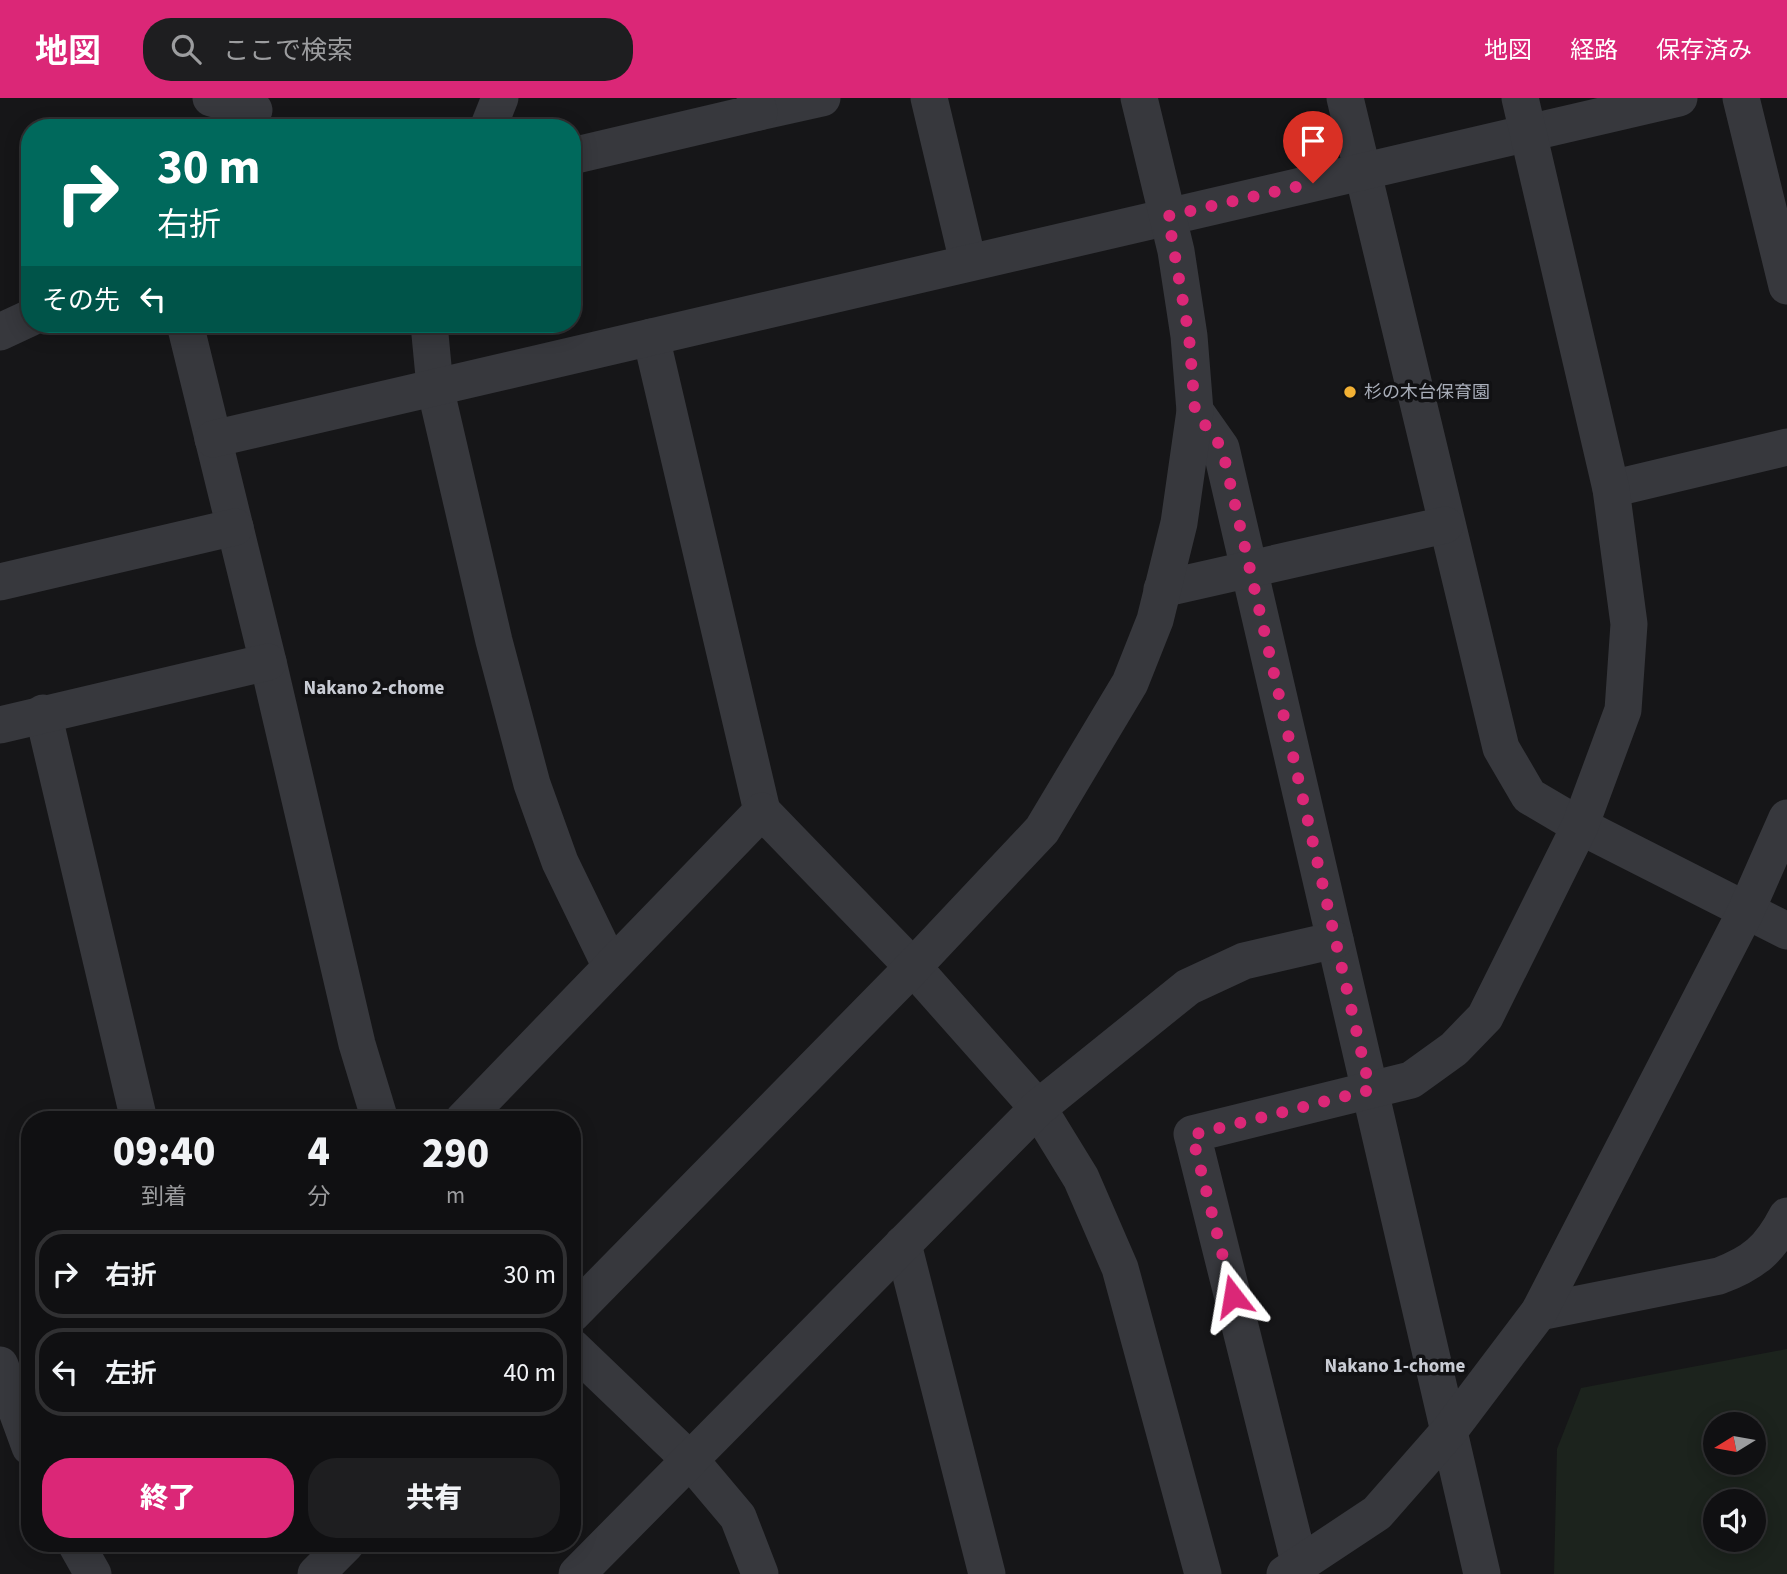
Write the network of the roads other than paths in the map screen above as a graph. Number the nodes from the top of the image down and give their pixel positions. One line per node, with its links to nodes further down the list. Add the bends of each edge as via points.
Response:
1 (211, 98): 11 (street)
2 (500, 98): 12 (street)
3 (822, 98): 10 (street)
4 (929, 98): 17 (street)
5 (1139, 98): 16 (street)
6 (1345, 98): 15 (street)
7 (1520, 98): 13 (street)
8 (1679, 98): 13 (street)
9 (1741, 98): 18 (street)
10 (757, 105): 14 (street)
11 (253, 112)
12 (492, 119)
13 (1529, 134): 15 (street); 28 (street)
14 (581, 154)
15 (1362, 173): 16 (street); 29 (street)
16 (1168, 216): 17 (street); 25 (street, via 1189,336)
17 (968, 262): 23 (street)
18 (1785, 267)
19 (21, 322): 20 (street)
20 (0, 332)
21 (187, 333): 26 (street)
22 (430, 333): 24 (street)
23 (651, 337): 24 (street); 37 (street)
24 (435, 387): 26 (street); 43 (street, via 494,641 533,784 559,862)
25 (1195, 411): 31 (street, via 1222,448); 33 (street, via 1179,523)
26 (213, 439): 30 (street)
27 (1787, 447): 28 (street)
28 (1611, 488): 39 (street, via 1629,624 1623,710)
29 (1445, 525): 31 (street); 39 (street, via 1501,748 1529,796)
30 (235, 527): 32 (street); 34 (street)
31 (1250, 568): 33 (street); 42 (street)
32 (0, 582)
33 (1162, 589): 44 (street, via 1130,683 1042,830)
34 (268, 662): 35 (street); 48 (street, via 357,1044)
35 (43, 713): 36 (street); 47 (street)
36 (0, 725)
37 (762, 811): 43 (street); 44 (street)
38 (1787, 818): 40 (street)
39 (1580, 826): 40 (street); 45 (street, via 1485,1017 1454,1049 1411,1080)
40 (1746, 911): 41 (street); 53 (street)
41 (1787, 931)
42 (1335, 940): 45 (street); 46 (street, via 1244,961 1188,988)
43 (610, 965): 49 (street)
44 (914, 967): 46 (street); 52 (street)
45 (1370, 1090): 57 (street); 60 (street, via 1192,1135)
46 (1038, 1108): 51 (street); 65 (street, via 1081,1178 1120,1268)
47 (137, 1111)
48 (377, 1111)
49 (472, 1111)
50 (1787, 1216): 53 (street, via 1775,1239 1747,1266 1719,1276)
51 (903, 1244): 58 (street); 64 (street)
52 (581, 1305)
53 (1539, 1312): 57 (street)
54 (581, 1356): 58 (street)
55 (0, 1365): 56 (street)
56 (21, 1422)
57 (1449, 1431): 60 (street, via 1377,1513); 66 (street)
58 (690, 1460): 62 (street); 63 (street, via 738,1517)
59 (81, 1552): 61 (street)
60 (1293, 1570)
61 (93, 1574)
62 (577, 1574)
63 (760, 1574)
64 (987, 1574)
65 (1202, 1574)
66 (1482, 1574)

